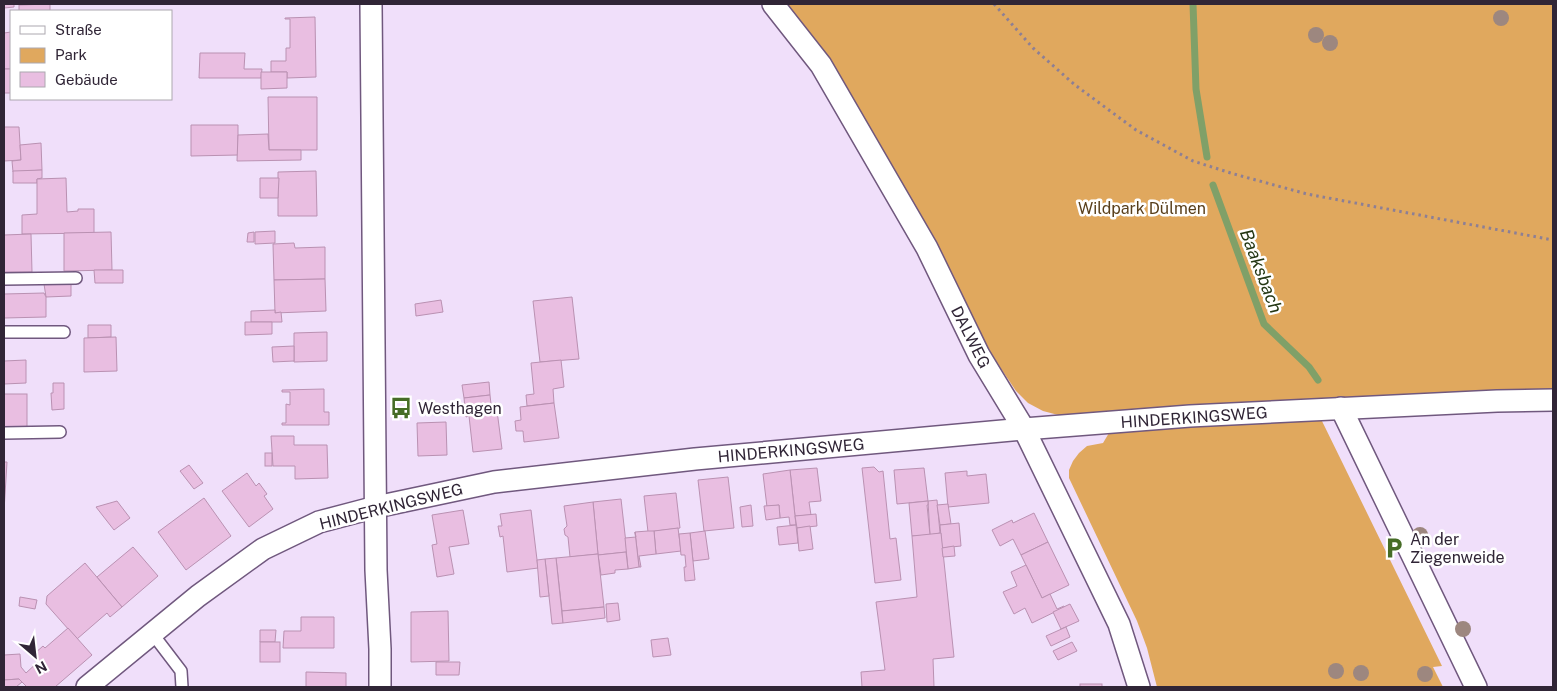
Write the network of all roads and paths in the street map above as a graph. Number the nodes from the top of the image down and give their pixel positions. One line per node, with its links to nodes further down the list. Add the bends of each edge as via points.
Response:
1 (371, 4): 14 (street)
2 (773, 4): 11 (street, DALWEG, via 826,73 927,248 979,355)
3 (994, 4): 4 (path, via 1033,48 1075,85 1136,130 1193,161 1307,194)
4 (1553, 240)
5 (76, 278): 6 (lane)
6 (4, 279)
7 (4, 332): 8 (lane)
8 (64, 332)
9 (1553, 400): 10 (street, HINDERKINGSWEG)
10 (1342, 408): 11 (street, HINDERKINGSWEG); 20 (street)
11 (1024, 429): 14 (street, HINDERKINGSWEG, via 695,459 494,482); 19 (street, DALWEG, via 1119,624)
12 (60, 432): 13 (lane)
13 (4, 434)
14 (376, 507): 15 (street, HINDERKINGSWEG, via 319,522 263,549); 18 (street)
15 (152, 634): 16 (street, HINDERKINGSWEG); 17 (lane, via 181,671)
16 (87, 687)
17 (182, 687)
18 (380, 687)
19 (1139, 687)
20 (1476, 687)

